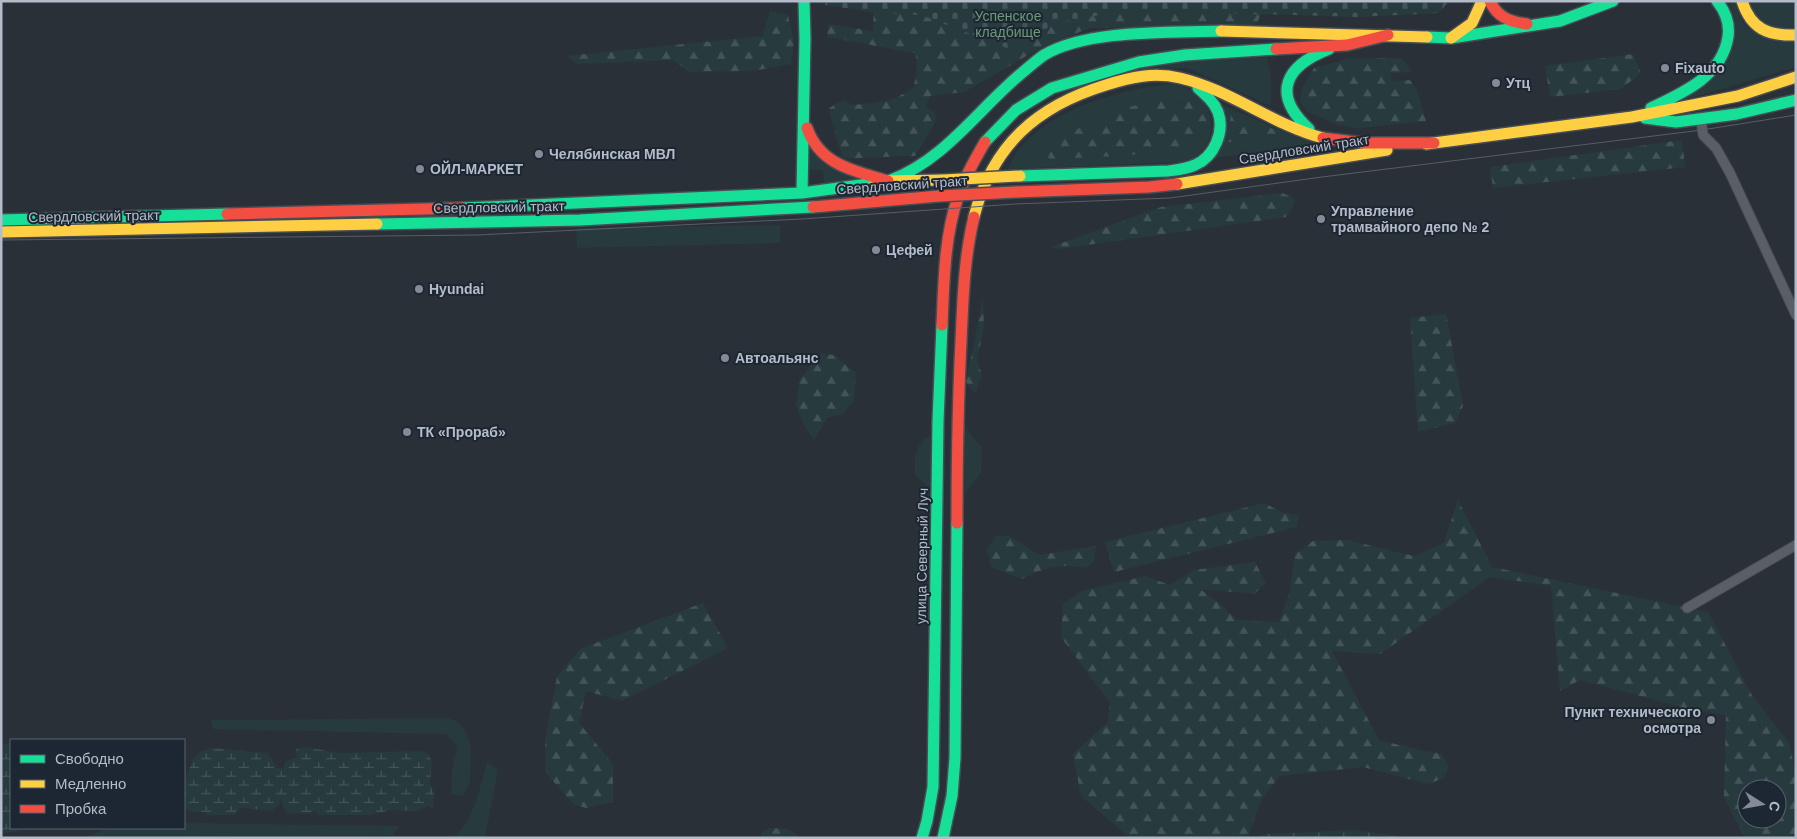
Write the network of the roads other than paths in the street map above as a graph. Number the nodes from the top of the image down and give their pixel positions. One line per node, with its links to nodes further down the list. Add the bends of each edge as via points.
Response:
1 (804, 1): 15 (main road)
2 (1482, 1): 10 (main road, via 1472,23)
3 (1490, 1): 7 (main road, via 1499,16 1516,23)
4 (1613, 1): 7 (main road, Свердловский тракт)
5 (1717, 1): 16 (main road, via 1730,24 1725,53 1716,68 1698,84)
6 (1742, 1): 9 (main road, via 1751,22 1763,30 1780,36)
7 (1542, 25): 10 (main road, Свердловский тракт)
8 (1388, 35): 10 (main road, Свердловский тракт); 11 (main road); 20 (main road, Свердловский тракт, via 1114,34 1071,44 1044,55 1002,88 934,156)
9 (1796, 35)
10 (1451, 38)
11 (1347, 45): 18 (main road, Свердловский тракт, via 1322,51 1303,61 1294,70 1285,90 1295,118 1308,129); 28 (main road, улица Северный Луч, via 1138,62 1052,88 1016,110 986,140 971,167 958,196 949,231 944,273 938,421 933,787)
12 (1175, 76): 18 (main road, via 1203,85 1296,129); 20 (main road, Свердловский тракт, bridge, via 1208,96 1218,113 1220,128 1210,154 1184,169); 29 (main road, via 1143,74 1060,101 1028,122 1005,148 979,198 964,275 958,406 954,758 952,796)
13 (1796, 77): 16 (main road, Свердловский тракт, via 1738,96)
14 (1796, 100): 17 (main road, via 1737,114)
15 (804, 116): 20 (main road, via 808,134 826,158); 21 (main road)
16 (1632, 117): 17 (main road, via 1676,122); 19 (main road, Свердловский тракт)
17 (1701, 118): 25 (street, via 1703,135 1716,148 1725,165)
18 (1331, 140): 19 (main road, via 1380,145)
19 (1434, 143): 22 (main road, Свердловский тракт, bridge, via 1149,187 939,196)
20 (888, 182): 21 (main road, Свердловский тракт)
21 (802, 193): 22 (main road); 23 (main road, Свердловский тракт, via 480,208)
22 (802, 207): 24 (main road, Свердловский тракт, via 580,220)
23 (1, 220)
24 (1, 232)
25 (1796, 315)
26 (1796, 545): 27 (street)
27 (1688, 608)
28 (922, 838)
29 (943, 838)

